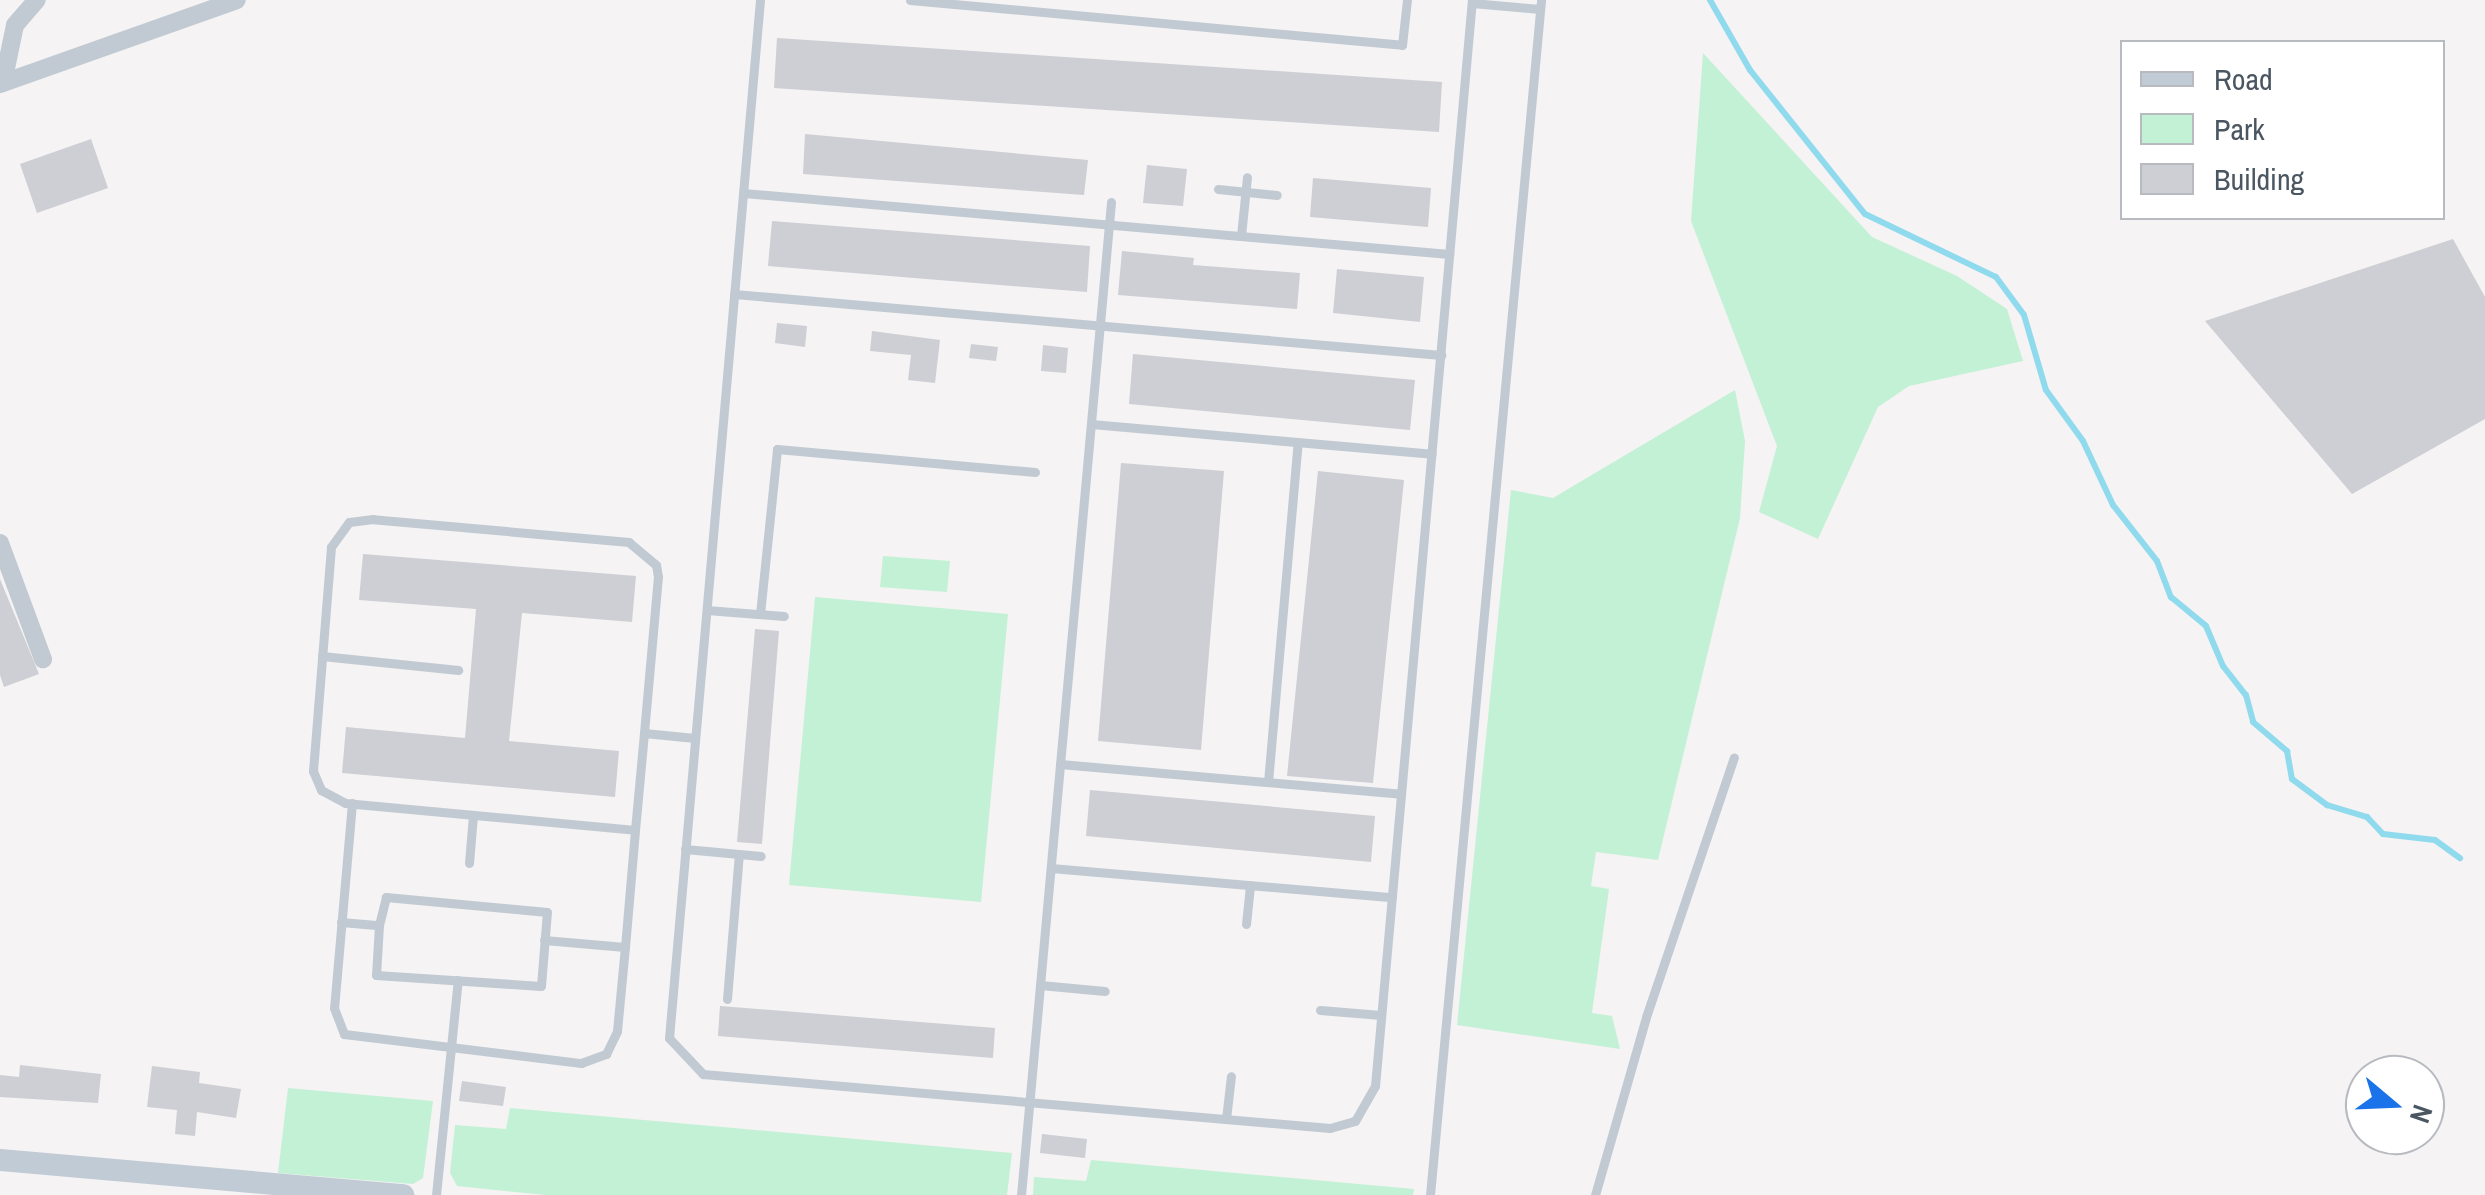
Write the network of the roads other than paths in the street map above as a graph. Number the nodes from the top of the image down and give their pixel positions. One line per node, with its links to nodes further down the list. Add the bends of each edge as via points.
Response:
1 (37, 0): 8 (street)
2 (237, 0): 9 (street)
3 (760, 0): 13 (lane)
4 (910, 0): 5 (lane, via 1402,44)
5 (1406, 0)
6 (1472, 2): 7 (lane); 18 (lane)
7 (1540, 4): 69 (lane)
8 (7, 22): 9 (street)
9 (1, 84)
10 (1247, 177): 12 (lane)
11 (1218, 189): 12 (lane)
12 (1246, 192): 14 (lane); 17 (lane)
13 (743, 193): 16 (lane); 19 (lane)
14 (1277, 195)
15 (1111, 202): 16 (lane)
16 (1109, 225): 17 (lane); 20 (lane)
17 (1241, 236): 18 (lane)
18 (1449, 254): 21 (lane)
19 (734, 294): 20 (lane); 27 (lane)
20 (1100, 326): 21 (lane); 22 (lane)
21 (1440, 355): 24 (lane)
22 (1091, 424): 23 (lane); 36 (lane)
23 (1298, 442): 24 (lane); 37 (lane)
24 (1432, 454): 38 (lane)
25 (1035, 472): 28 (lane, via 777,448)
26 (0, 544): 31 (street)
27 (706, 610): 28 (lane); 34 (lane)
28 (760, 614): 29 (lane)
29 (784, 616)
30 (322, 656): 32 (lane); 33 (lane, via 331,547 342,526 356,519 629,542 650,555 658,571); 39 (lane, via 313,771 322,790)
31 (43, 659)
32 (458, 670)
33 (644, 733): 34 (lane); 41 (lane)
34 (695, 738): 42 (lane)
35 (1734, 757): 70 (lane, via 1646,1017)
36 (1060, 764): 37 (lane); 46 (lane)
37 (1268, 782): 38 (lane)
38 (1401, 794): 48 (lane)
39 (352, 804): 40 (lane); 49 (lane)
40 (473, 815): 41 (lane); 45 (lane)
41 (635, 830): 53 (lane)
42 (685, 849): 43 (lane); 62 (lane, via 669,1038 703,1074)
43 (739, 854): 44 (lane); 57 (lane)
44 (761, 856)
45 (469, 863)
46 (1050, 868): 47 (lane); 55 (lane)
47 (1250, 884): 48 (lane); 50 (lane)
48 (1392, 896): 59 (lane)
49 (341, 922): 51 (lane); 60 (lane, via 334,1008 340,1030 361,1041)
50 (1246, 924)
51 (379, 925): 52 (lane, via 386,896 547,912); 54 (lane, via 376,975)
52 (544, 940): 53 (lane); 54 (lane, via 541,986)
53 (625, 946): 60 (lane, via 616,1037 601,1058 581,1063)
54 (458, 980): 60 (lane)
55 (1040, 986): 56 (lane); 62 (lane)
56 (1104, 991)
57 (727, 999)
58 (1320, 1010): 59 (lane)
59 (1381, 1015): 63 (lane, via 1373,1094 1355,1121 1330,1128)
60 (451, 1050): 67 (lane)
61 (1231, 1076): 63 (lane)
62 (1030, 1102): 63 (lane); 68 (lane)
63 (1226, 1119)
64 (0, 1160): 65 (main road)
65 (191, 1185): 66 (main road)
66 (403, 1195)
67 (436, 1195)
68 (1021, 1195)
69 (1430, 1195)
70 (1595, 1195)

